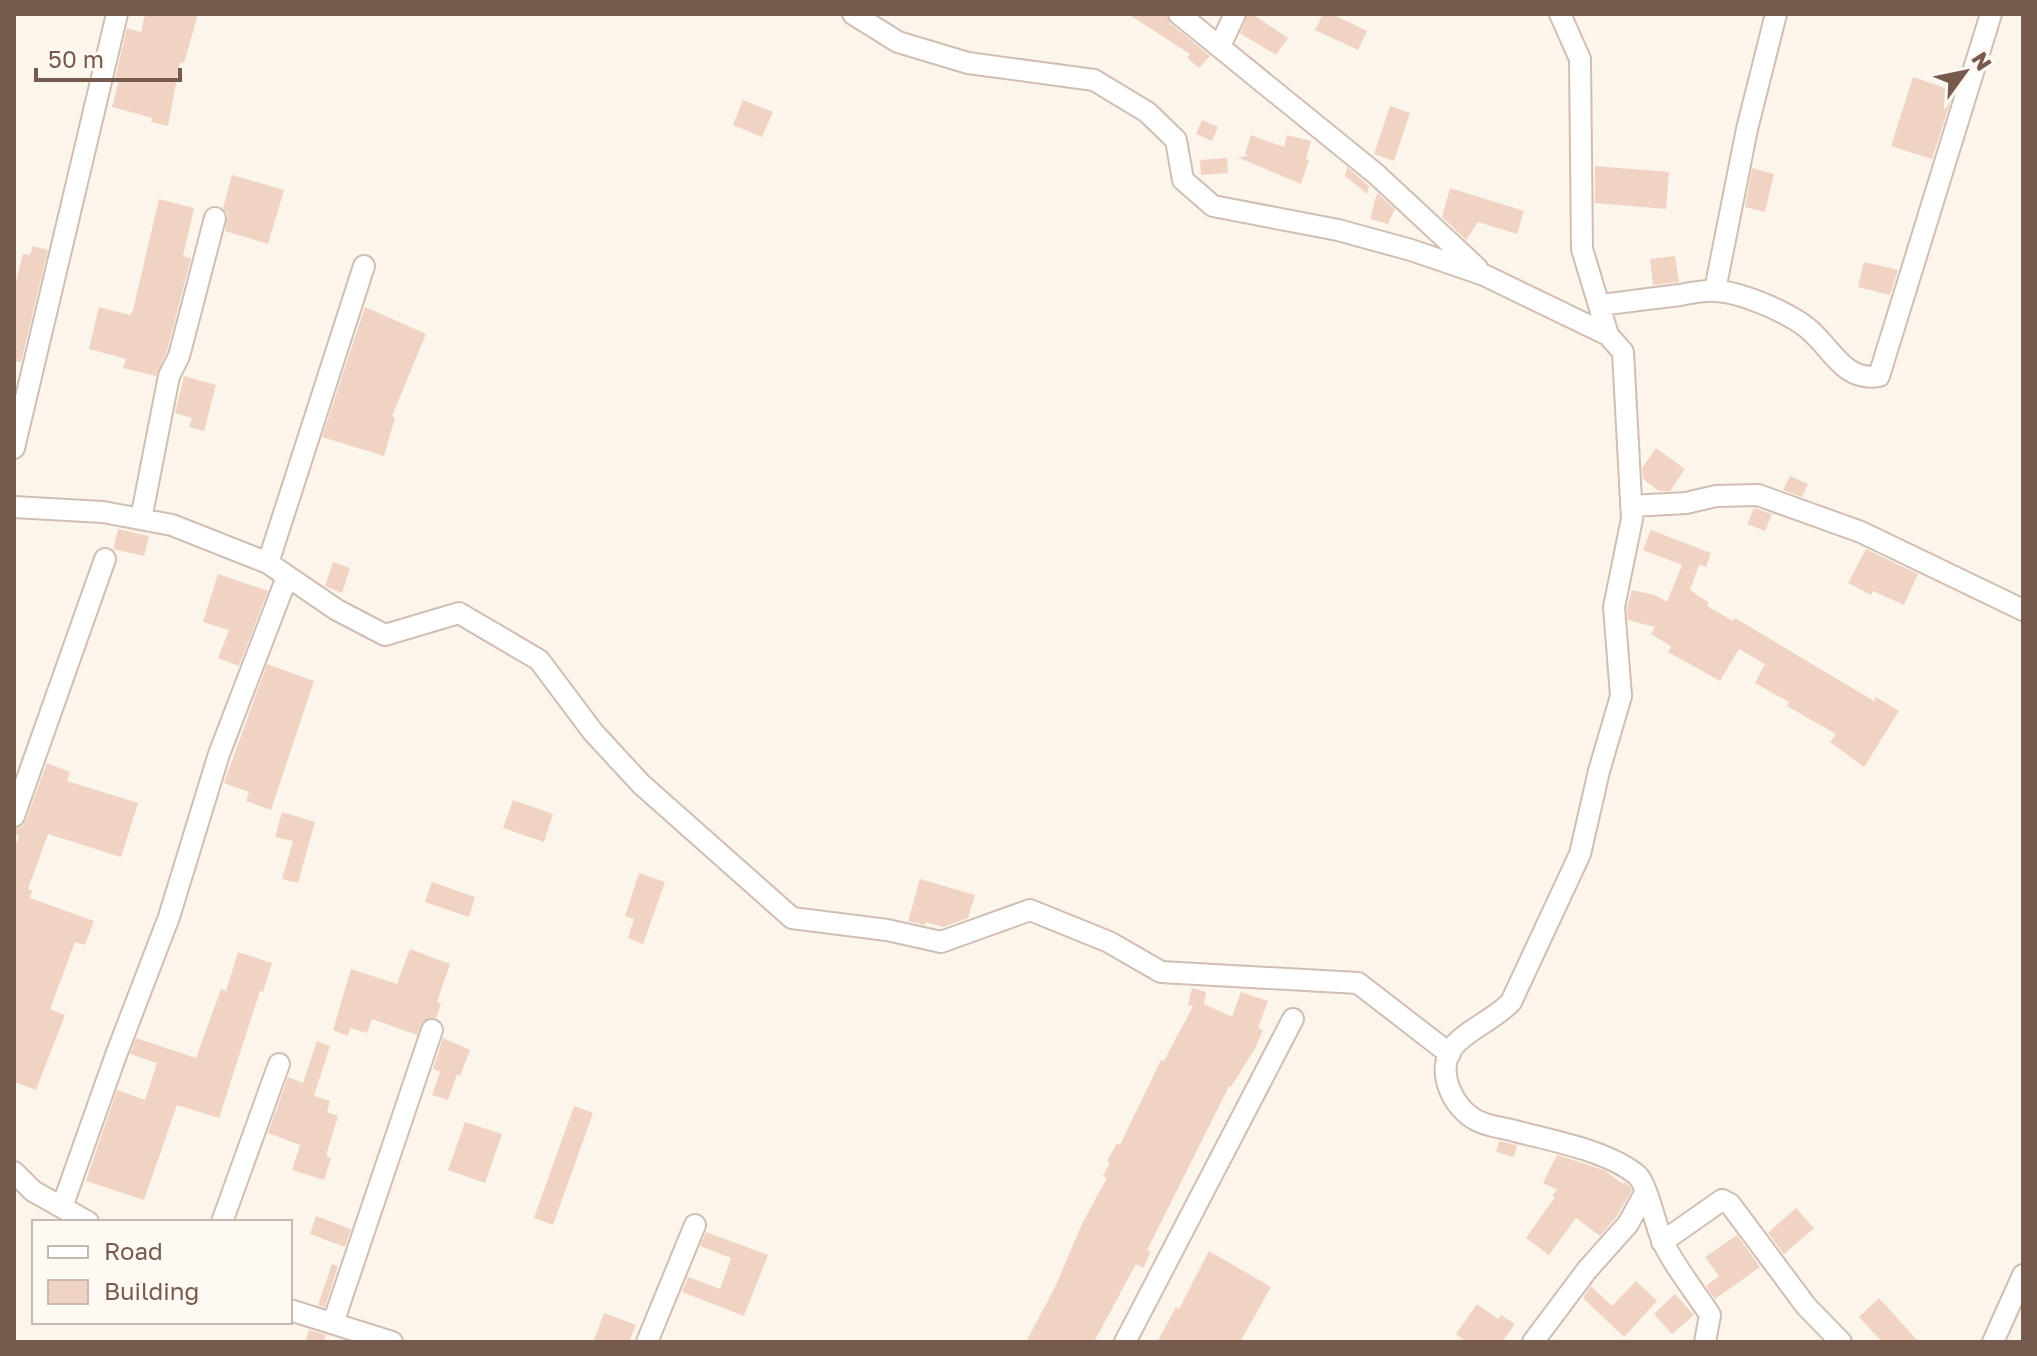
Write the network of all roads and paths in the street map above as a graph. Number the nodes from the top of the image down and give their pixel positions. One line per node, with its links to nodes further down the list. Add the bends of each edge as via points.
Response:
1 (117, 14): 15 (street)
2 (853, 14): 11 (street, via 898,42 968,63 1094,80 1147,112 1176,140 1183,180 1213,206 1338,230)
3 (1179, 14): 8 (street)
4 (1235, 14): 8 (street)
5 (1560, 14): 13 (street, via 1580,59 1582,249)
6 (1776, 14): 12 (street)
7 (1991, 14): 12 (street, via 1879,376 1848,370 1801,322)
8 (1220, 46): 11 (street, via 1376,174)
9 (215, 218): 18 (street, via 179,356 169,376)
10 (364, 266): 20 (street)
11 (1484, 275): 14 (street)
12 (1715, 290): 13 (street)
13 (1600, 305): 14 (street)
14 (1608, 335): 16 (street, via 1623,352)
15 (14, 448)
16 (1631, 506): 22 (street, via 1758,495 1861,532); 26 (street, via 1614,607 1621,696 1580,854 1511,1002)
17 (14, 507): 18 (street)
18 (141, 519): 20 (street, via 172,525)
19 (105, 559): 23 (street)
20 (268, 563): 21 (street)
21 (287, 577): 26 (street, via 385,635 459,613 539,660 593,732 641,784 792,918 941,942 1030,910 1109,942 1161,972 1358,983); 30 (street, via 219,754 169,917)
22 (2023, 610)
23 (14, 816)
24 (1293, 1019): 40 (street)
25 (432, 1030): 37 (street)
26 (1450, 1054): 29 (street, via 1446,1078 1461,1111 1479,1122 1618,1163 1640,1177)
27 (279, 1064): 32 (street)
28 (14, 1172): 30 (street, via 33,1191)
29 (1645, 1193): 34 (street); 41 (street, via 1628,1224)
30 (62, 1207): 31 (street)
31 (85, 1220)
32 (223, 1220)
33 (695, 1225): 39 (street)
34 (1662, 1242): 42 (street, via 1710,1315); 43 (street, via 1722,1200 1730,1204 1806,1306)
35 (2023, 1275): 44 (street)
36 (292, 1311): 37 (street)
37 (333, 1323): 38 (street)
38 (392, 1342)
39 (647, 1342)
40 (1125, 1342)
41 (1533, 1342)
42 (1705, 1342)
43 (1841, 1342)
44 (1993, 1342)

